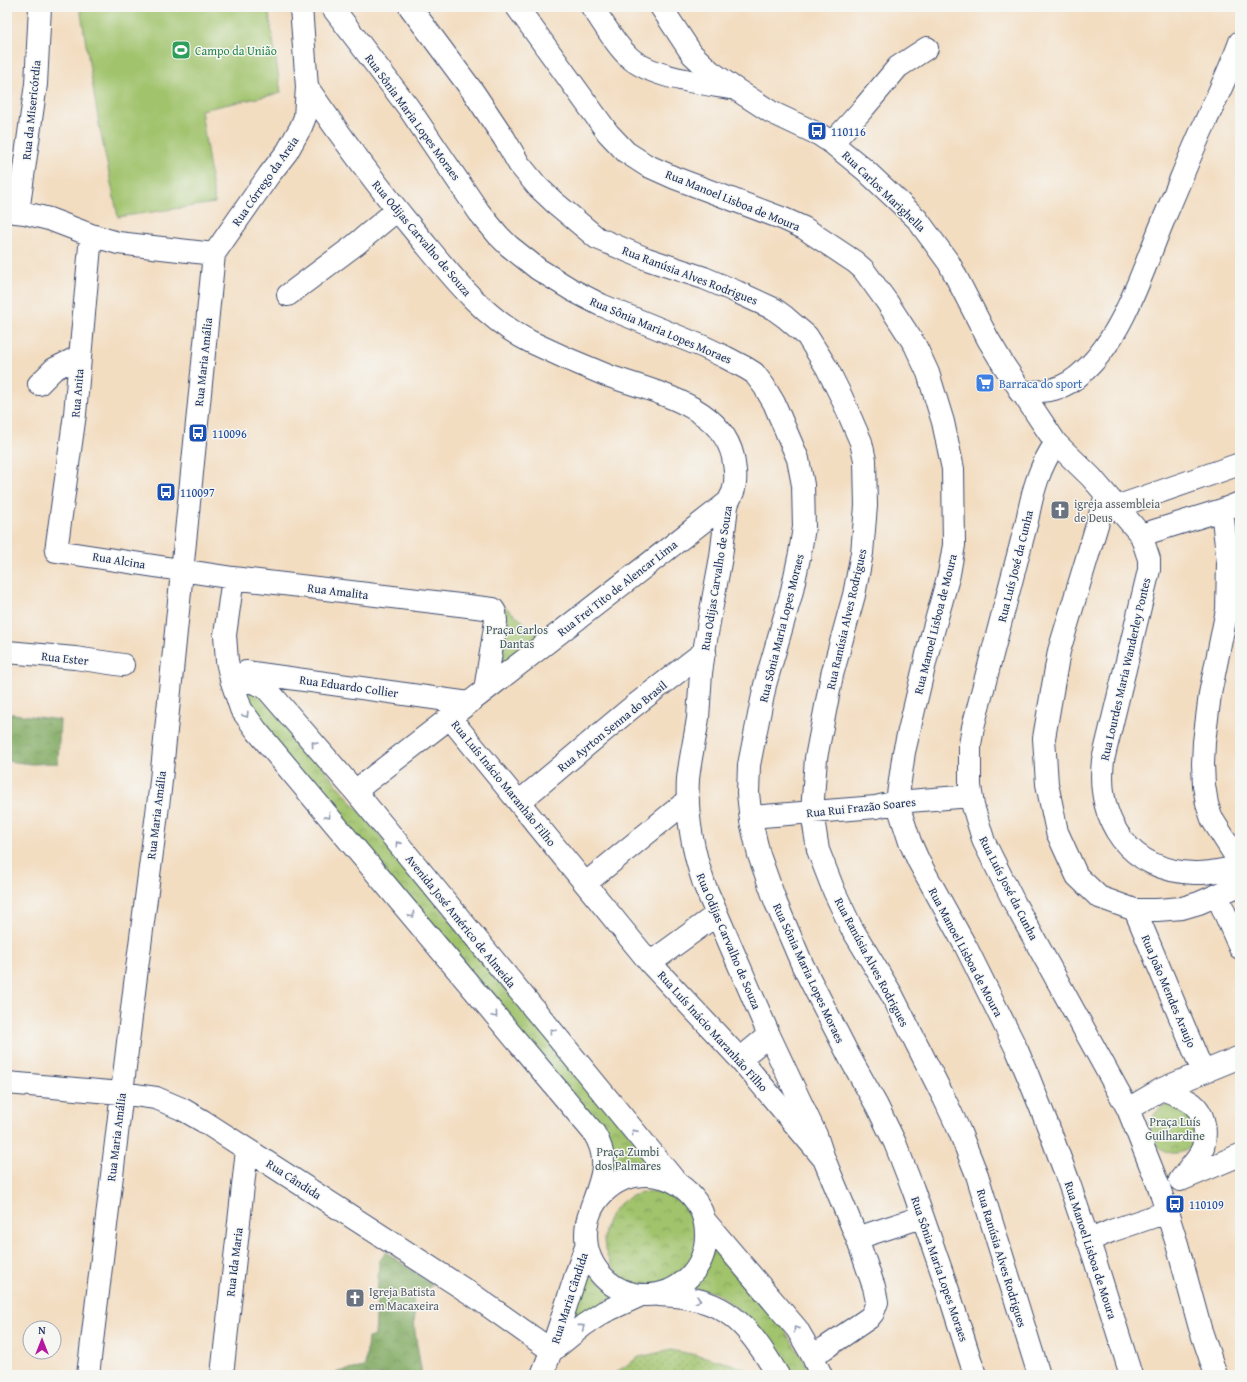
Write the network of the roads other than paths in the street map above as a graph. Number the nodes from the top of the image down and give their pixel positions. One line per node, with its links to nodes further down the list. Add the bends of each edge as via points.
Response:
1 (40, 7): 13 (street, Rua da Misericórdia, via 36,84)
2 (301, 7): 10 (street, Rua Córrego da Areia)
3 (332, 7): 42 (street, Rua Sônia Maria Lopes Moraes, via 408,107 479,212 509,246 538,269 572,290 725,356 746,368 764,386 774,403 798,459 803,485 804,527 791,595 765,685 750,757 748,794)
4 (410, 7): 41 (street, Rua Ranúsia Alves Rodrigues, via 474,93 519,164 554,202 597,238 647,259 704,278 761,303 785,317 807,336 842,396 861,442 865,460 864,533 855,589 820,730)
5 (517, 7): 40 (street, Rua Manoel Lisboa de Moura, via 608,133 626,152 659,171 784,219 820,238 863,269 915,345 928,373 948,442 953,469 954,545 904,752)
6 (592, 7): 11 (street, via 632,60 682,80)
7 (661, 7): 11 (street, Rua Carlos Marighella, via 692,54)
8 (1240, 42): 20 (street, via 1133,295 1115,331 1099,355 1064,387 1043,392)
9 (927, 48): 12 (street, via 898,67)
10 (307, 87): 14 (street, Rua Odijas Carvalho de Souza); 16 (street, Rua Córrego da Areia, via 302,127)
11 (734, 88): 12 (street, Rua Carlos Marighella, via 771,112)
12 (832, 143): 20 (street, Rua Carlos Marighella, via 859,165 927,231 949,264 988,339)
13 (13, 201): 15 (street, via 49,219)
14 (397, 210): 17 (street); 24 (street, Rua Odijas Carvalho de Souza, via 469,296 517,334 578,364 686,404 716,425 729,446 735,472 736,484)
15 (91, 235): 16 (street, via 118,243); 18 (street, Rua Anita)
16 (214, 254): 28 (street, Rua Maria Amália)
17 (288, 295)
18 (80, 356): 19 (street, via 54,369); 27 (street, Rua Anita, via 75,414)
19 (39, 384)
20 (1020, 392): 21 (street, Rua Carlos Marighella)
21 (1056, 443): 23 (street, Rua Carlos Marighella, via 1091,477); 37 (street, Rua Luís José da Cunha, via 1042,467 1032,498 973,727 970,745)
22 (1240, 464): 23 (street)
23 (1111, 501): 26 (street, Rua Carlos Marighella); 48 (street, via 1059,651 1044,738 1047,784 1057,832 1077,876 1099,897)
24 (728, 502): 30 (street, Rua Odijas Carvalho de Souza); 34 (street, Rua Frei Tito de Alencar Lima)
25 (1231, 507): 26 (street); 43 (street, via 1227,602 1210,694 1203,764 1207,804 1212,819)
26 (1141, 535): 44 (street, Rua Lourdes Maria Wanderley Pontes, via 1149,559 1149,570 1103,760 1101,776 1107,810 1125,843 1153,865 1195,873)
27 (56, 551): 28 (street, Rua Alcina)
28 (182, 570): 29 (street, Rua Amalita); 58 (street, Rua Maria Amália, via 160,790)
29 (232, 578): 33 (street, via 225,635); 34 (street, Rua Amalita, via 494,610 495,627)
30 (705, 651): 38 (street, Rua Odijas Carvalho de Souza, via 688,777); 39 (street, Rua Ayrton Senna do Brasil, via 630,709)
31 (7, 652): 32 (street, Rua Ester)
32 (123, 665)
33 (230, 674): 34 (street, Rua Eduardo Collier); 36 (street, Avenida José Américo de Almeida, one-way to 33, via 266,688); 66 (street, one-way to 66, via 241,709 257,730 594,1133 600,1142 604,1161 603,1174)
34 (477, 696): 35 (street, Rua Frei Tito de Alencar Lima)
35 (450, 718): 36 (street, Rua Frei Tito de Alencar Lima); 39 (street, Rua Luís Inácio Maranhão Filho)
36 (355, 791): 64 (street, Avenida José Américo de Almeida, one-way to 36)
37 (972, 796): 40 (street, Rua Rui Frazão Soares); 59 (street, Rua Luís José da Cunha, via 984,842 999,874)
38 (688, 800): 45 (street); 49 (street, Rua Odijas Carvalho de Souza, via 697,864)
39 (519, 802): 45 (street, Rua Luís Inácio Maranhão Filho)
40 (897, 802): 41 (street, Rua Rui Frazão Soares, via 876,807); 71 (street, Rua Manoel Lisboa de Moura, via 919,862 966,947 1017,1050 1048,1126)
41 (812, 812): 42 (street, Rua Rui Frazão Soares); 82 (street, Rua Ranúsia Alves Rodrigues, via 818,850 834,891 851,927 892,995 959,1130 977,1175)
42 (751, 817): 68 (street, Rua Sônia Maria Lopes Moraes, via 759,855 802,964 895,1143)
43 (1240, 862)
44 (1240, 867)
45 (586, 883): 51 (street, Rua Luís Inácio Maranhão Filho)
46 (1240, 886): 47 (street)
47 (1217, 895): 48 (street, via 1182,908); 50 (street)
48 (1135, 910): 55 (street, Rua João Mendes Araujo)
49 (716, 915): 51 (street); 52 (street, Rua Odijas Carvalho de Souza)
50 (1240, 948)
51 (650, 963): 54 (street, Rua Luís Inácio Maranhão Filho)
52 (769, 1035): 54 (street); 62 (street, Rua Odijas Carvalho de Souza, via 813,1129)
53 (1240, 1057): 55 (street)
54 (740, 1059): 62 (street, Rua Luís Inácio Maranhão Filho)
55 (1203, 1072): 57 (street)
56 (7, 1083): 58 (street, Rua Cândida)
57 (1162, 1088): 59 (street); 63 (street, via 1193,1104 1202,1119 1204,1129 1203,1146 1199,1156)
58 (122, 1093): 60 (street, Rua Cândida, via 169,1102); 76 (street, Rua Maria Amália)
59 (1128, 1109): 65 (street, Rua Luís José da Cunha)
60 (247, 1150): 74 (street, Rua Cândida, via 473,1295); 77 (street, Rua Ida Maria)
61 (1240, 1155): 63 (street)
62 (824, 1159): 70 (street, Rua Luís Inácio Maranhão Filho)
63 (1180, 1180): 65 (street)
64 (677, 1183): 66 (street, via 661,1177 644,1175 628,1178 612,1185 600,1195); 69 (street, via 699,1206)
65 (1159, 1187): 67 (street, Rua Luís José da Cunha)
66 (592, 1208): 72 (street, via 586,1226)
67 (1167, 1212): 71 (street); 84 (street, Rua Luís José da Cunha)
68 (922, 1217): 70 (street); 81 (street, Rua Sônia Maria Lopes Moraes)
69 (705, 1221): 73 (street, via 707,1237 698,1267 675,1289); 75 (street, one-way to 69, via 797,1329)
70 (857, 1238): 75 (street, Rua Luís Inácio Maranhão Filho, via 874,1287 876,1308 865,1321)
71 (1088, 1241): 83 (street, Rua Manoel Lisboa de Moura)
72 (586, 1246): 73 (street, via 592,1264 604,1280 620,1290); 74 (street, Rua Maria Cândida)
73 (649, 1295): 74 (street, Rua Maria Cândida, one-way to 73, via 604,1312); 79 (street, one-way to 79, via 694,1298 722,1309 749,1331)
74 (552, 1351): 78 (street, Rua Maria Cândida)
75 (812, 1355): 80 (street)
76 (88, 1375)
77 (222, 1375)
78 (542, 1375)
79 (778, 1375)
80 (821, 1375)
81 (975, 1375)
82 (1039, 1375)
83 (1131, 1375)
84 (1216, 1375)

